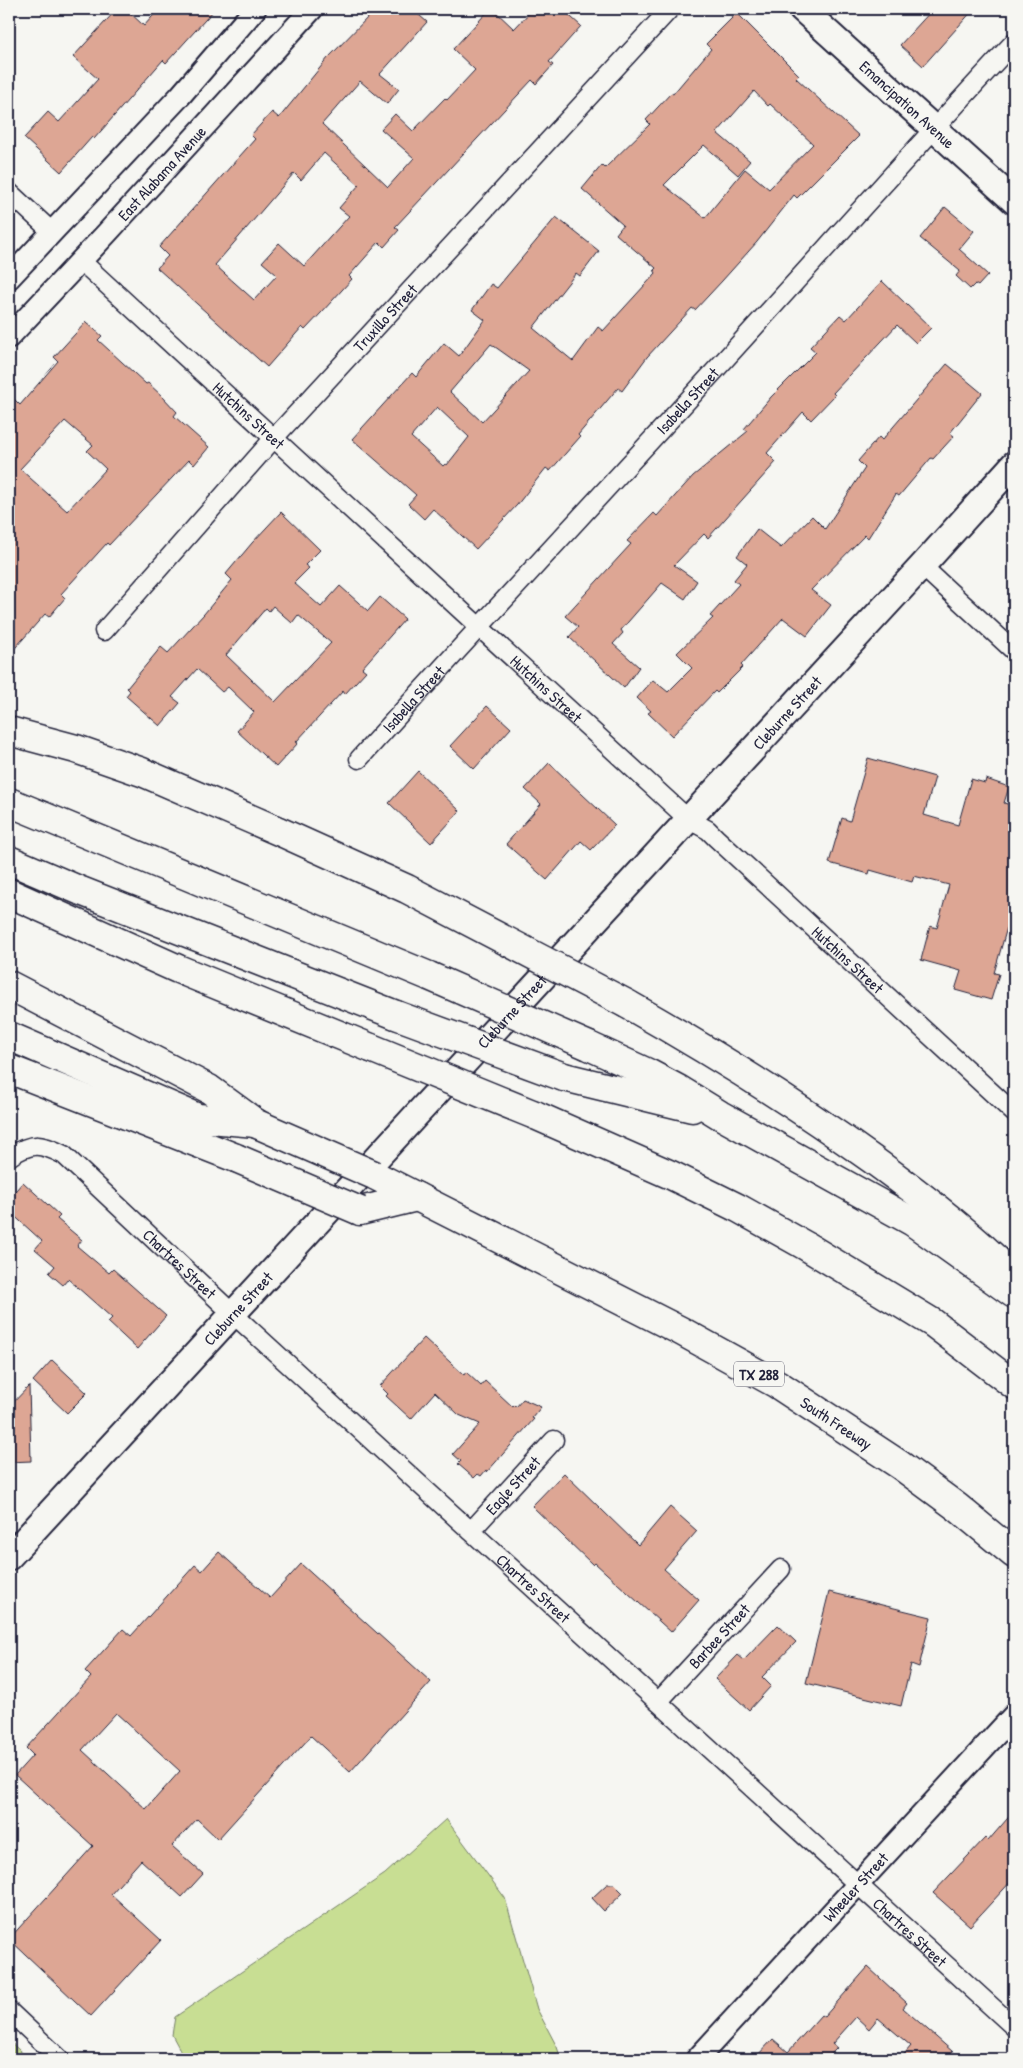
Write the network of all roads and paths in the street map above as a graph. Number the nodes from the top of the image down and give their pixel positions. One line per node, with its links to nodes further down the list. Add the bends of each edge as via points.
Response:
1 (255, 9): 9 (street, via 180,96)
2 (670, 9): 13 (street, Truxillo Street)
3 (802, 9): 6 (main road, Emancipation Avenue)
4 (309, 10): 10 (street, East Alabama Avenue)
5 (1014, 42): 6 (street, Isabella Street)
6 (933, 128): 8 (main road, Emancipation Avenue); 16 (street, Isabella Street, via 689,399)
7 (9, 192): 9 (street)
8 (1014, 201)
9 (52, 232): 11 (street)
10 (81, 261): 12 (street, East Alabama Avenue); 13 (street, Hutchins Street)
11 (9, 278)
12 (9, 337)
13 (274, 438): 16 (street, Hutchins Street); 17 (street, Truxillo Street)
14 (1014, 464): 15 (main road, Cleburne Street)
15 (922, 566): 18 (street); 22 (main road, Cleburne Street)
16 (478, 626): 20 (street, Isabella Street); 22 (street, Hutchins Street)
17 (104, 631)
18 (1014, 651)
19 (9, 731): 33 (highway, bridge, via 76,749 142,772 284,833 407,889 627,1004 699,1044 840,1136 956,1223)
20 (359, 759)
21 (9, 802): 29 (highway, bridge, via 589,1046 648,1073)
22 (688, 819): 28 (street, Hutchins Street, via 708,830); 35 (main road, Cleburne Street)
23 (9, 860): 29 (highway, bridge, via 396,1015 564,1077)
24 (9, 893): 36 (highway, bridge, via 178,969 535,1115 671,1175 806,1246 933,1323)
25 (9, 985): 30 (highway, via 209,1089)
26 (9, 1036): 30 (highway, via 198,1118)
27 (9, 1069): 32 (highway, bridge, via 236,1158 360,1211)
28 (1014, 1113)
29 (720, 1115): 34 (highway, via 913,1222)
30 (258, 1124): 32 (highway, South Freeway, bridge)
31 (9, 1157): 35 (street, Chartres Street, via 24,1146 38,1145 64,1155)
32 (417, 1197): 39 (highway, South Freeway / TX 288, via 681,1330 777,1384 900,1465)
33 (1014, 1277)
34 (1014, 1294)
35 (232, 1313): 38 (street, Chartres Street); 40 (main road, Cleburne Street)
36 (1014, 1384)
37 (554, 1440): 38 (street, Eagle Street)
38 (471, 1530): 42 (street, Chartres Street)
39 (1014, 1554)
40 (9, 1555)
41 (781, 1569): 42 (street, Barbee Street)
42 (658, 1702): 44 (street, Chartres Street)
43 (1014, 1715): 44 (street, Wheeler Street)
44 (858, 1885): 46 (street, Chartres Street); 48 (street, Wheeler Street)
45 (9, 2012): 47 (street)
46 (1014, 2027)
47 (60, 2059)
48 (697, 2059)

